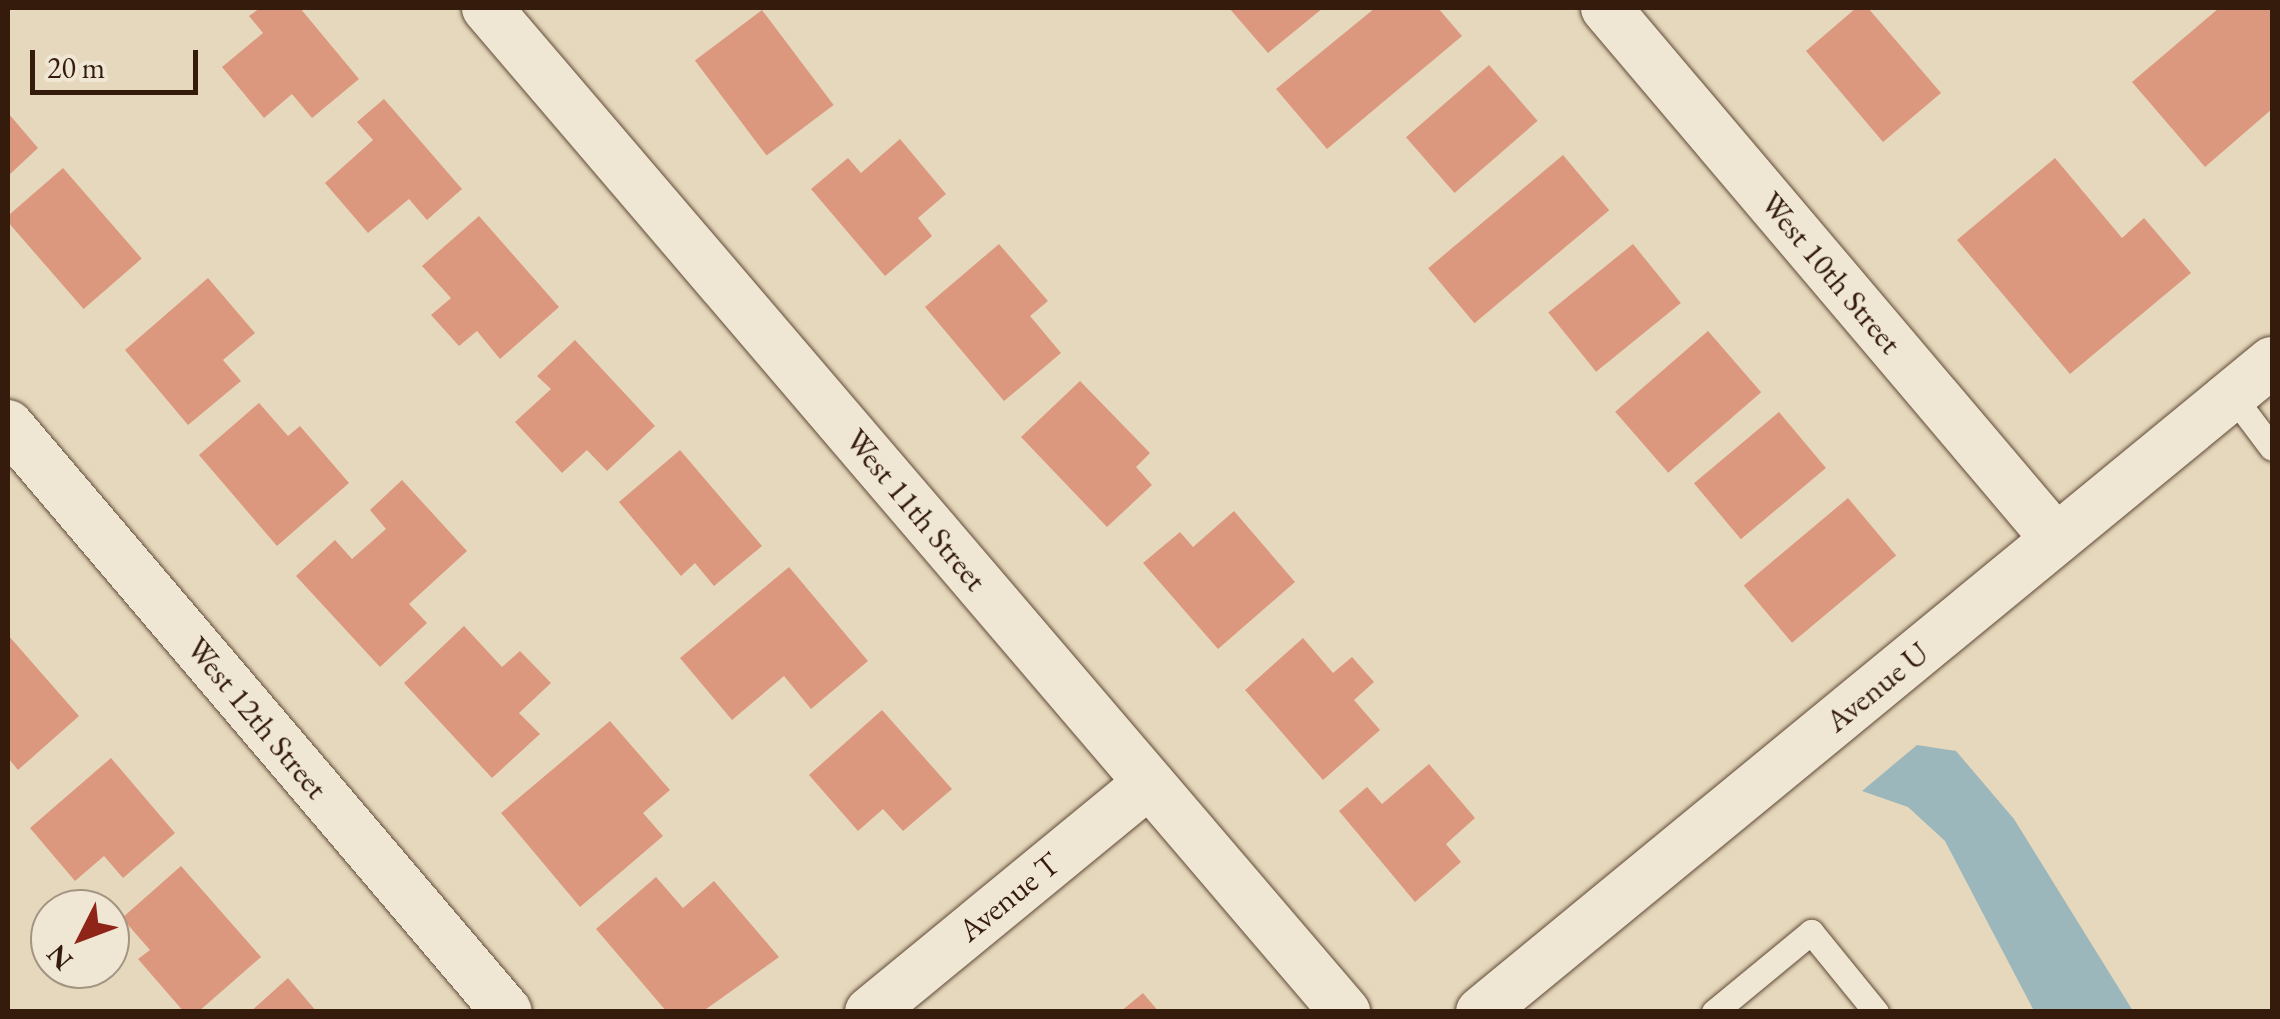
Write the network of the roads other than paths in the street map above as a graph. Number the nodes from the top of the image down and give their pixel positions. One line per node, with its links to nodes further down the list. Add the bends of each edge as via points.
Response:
1 (487, 8): 8 (street, West 11th Street)
2 (1606, 8): 7 (street, West 10th Street)
3 (2272, 362): 4 (street, Avenue U)
4 (2232, 395): 6 (lane); 7 (street, Avenue U)
5 (8, 425): 9 (street, West 12th Street)
6 (2272, 448)
7 (2056, 539): 12 (street, Avenue U)
8 (1149, 783): 10 (street, Avenue T); 11 (street, West 11th Street)
9 (507, 1012)
10 (870, 1012)
11 (1345, 1012)
12 (1481, 1012)
13 (1714, 1012): 14 (lane, via 1812,932)
14 (1876, 1012)

